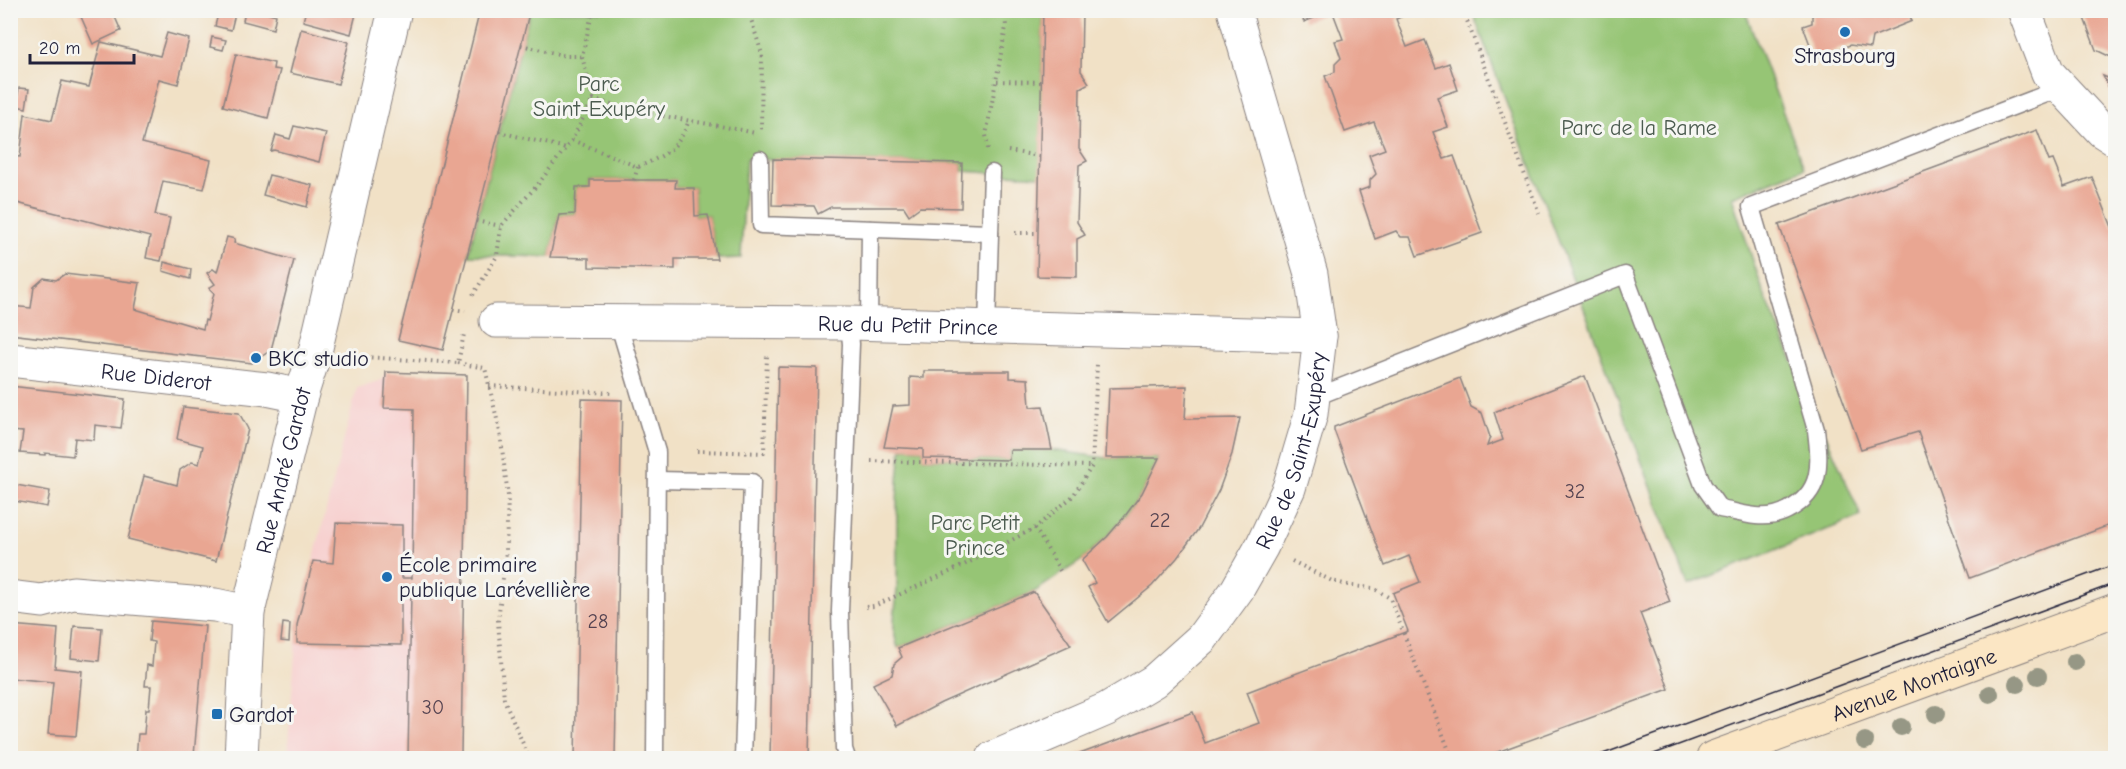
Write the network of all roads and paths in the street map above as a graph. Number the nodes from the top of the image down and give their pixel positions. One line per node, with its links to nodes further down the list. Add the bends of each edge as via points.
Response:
1 (395, 10): 47 (street, Rue André Gardot, via 315,352)
2 (593, 10): 9 (path)
3 (748, 10): 16 (path, via 762,54)
4 (1005, 10): 10 (path)
5 (1234, 10): 39 (street, Rue de Saint-Exupéry, via 1311,274)
6 (1463, 10): 28 (path)
7 (2024, 10): 12 (street, via 2048,72)
8 (521, 45): 9 (path)
9 (582, 56): 13 (path)
10 (997, 81): 11 (path); 19 (path, via 986,135)
11 (1042, 82)
12 (2062, 88): 18 (street); 48 (lane, via 1751,207 1816,430 1819,458 1814,488 1802,503 1779,514 1758,517 1720,509 1703,485 1625,275)
13 (593, 99): 14 (path, via 627,110); 17 (path)
14 (689, 120): 16 (path); 25 (path, via 667,155)
15 (499, 132): 20 (path)
16 (761, 134): 24 (path)
17 (572, 140): 20 (path); 25 (path)
18 (2115, 140)
19 (988, 146): 21 (path); 26 (path)
20 (566, 148): 30 (path)
21 (997, 148)
22 (1007, 151): 23 (path)
23 (1040, 156)
24 (760, 159): 31 (lane, via 761,225)
25 (638, 167): 27 (path)
26 (992, 173): 32 (lane)
27 (634, 180)
28 (1539, 213)
29 (476, 221): 30 (path)
30 (501, 226): 33 (path, via 496,256 468,311)
31 (870, 229): 32 (lane); 36 (lane)
32 (990, 233): 37 (lane)
33 (453, 309)
34 (496, 321): 35 (street, Rue du Petit Prince)
35 (618, 322): 36 (street, Rue du Petit Prince); 52 (lane, via 657,452)
36 (859, 323): 37 (street, Rue du Petit Prince); 50 (lane, via 851,344)
37 (987, 327): 39 (street, Rue du Petit Prince)
38 (464, 332): 44 (path)
39 (1320, 336): 48 (street, Rue de Saint-Exupéry)
40 (768, 344): 49 (path, via 764,453)
41 (365, 357): 44 (path)
42 (10, 360): 47 (street, Rue Diderot)
43 (1097, 360): 51 (path)
44 (458, 363): 45 (path, via 485,368)
45 (489, 386): 46 (path); 61 (path, via 500,432 508,496 498,621 504,699)
46 (613, 393)
47 (301, 396): 59 (street, Rue André Gardot)
48 (1313, 398): 65 (street, Rue de Saint-Exupéry, via 1285,498 1237,590 1202,638 1154,681 1126,698)
49 (698, 451)
50 (846, 461): 51 (path); 58 (lane)
51 (1092, 466): 53 (path, via 1073,496)
52 (657, 480): 62 (lane); 63 (lane, via 752,482)
53 (1035, 528): 55 (path); 58 (path, via 873,606)
54 (1290, 560): 66 (path, via 1332,581 1373,588 1390,598)
55 (1062, 574)
56 (10, 597): 59 (street, via 42,601 73,593 215,605)
57 (2115, 610): 67 (main road, Avenue Montaigne)
58 (840, 611): 64 (lane)
59 (248, 612): 60 (street, Rue André Gardot)
60 (241, 759)
61 (529, 759)
62 (655, 759)
63 (743, 759)
64 (847, 759)
65 (993, 759)
66 (1452, 759)
67 (1713, 759)

